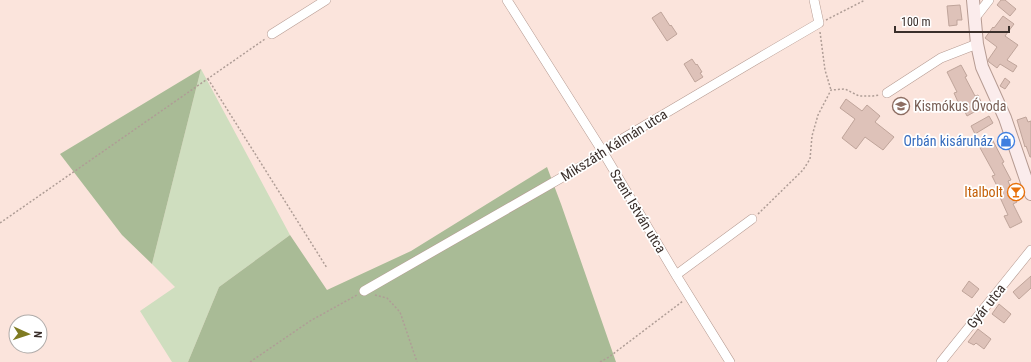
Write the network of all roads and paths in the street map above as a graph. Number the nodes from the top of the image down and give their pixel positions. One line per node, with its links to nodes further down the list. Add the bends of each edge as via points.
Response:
1 (326, 0): 9 (street)
2 (507, 0): 14 (street, Szent István utca)
3 (814, 0): 8 (street)
4 (865, 0): 8 (path)
5 (973, 0): 7 (main road)
6 (989, 0): 7 (street)
7 (975, 18): 10 (main road)
8 (819, 24): 12 (path, via 825,70); 14 (street, Mikszáth Kálmán utca)
9 (272, 34): 11 (path)
10 (977, 44): 13 (street, via 941,58); 15 (main road, via 982,67 1004,118)
11 (208, 79): 17 (path); 19 (path)
12 (831, 90): 13 (path, via 845,90 859,96); 16 (path, via 818,115 812,136 810,159 803,170)
13 (887, 93)
14 (603, 152): 20 (street, Szent István utca); 21 (street, Mikszáth Kálmán utca)
15 (1031, 194)
16 (752, 219): 20 (street)
17 (0, 223)
18 (1031, 250): 27 (street, Gyár utca)
19 (327, 268)
20 (676, 275): 22 (street, Szent István utca)
21 (364, 291): 23 (path, via 310,321); 24 (path, via 387,298 400,312)
22 (690, 296): 25 (path); 26 (street, Szent István utca)
23 (250, 362)
24 (417, 362)
25 (600, 362)
26 (730, 362)
27 (941, 362)

